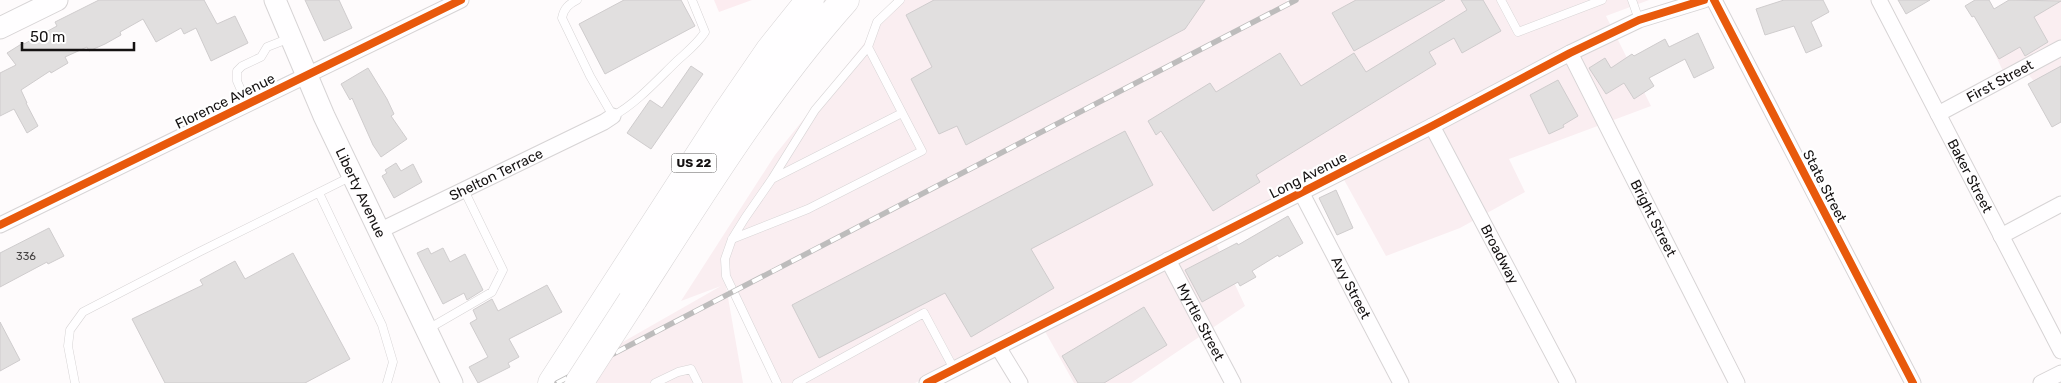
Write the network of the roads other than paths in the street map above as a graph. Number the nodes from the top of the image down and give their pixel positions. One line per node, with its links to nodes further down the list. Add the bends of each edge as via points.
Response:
1 (57, 0): 16 (street)
2 (275, 0): 17 (street, Liberty Avenue)
3 (461, 0): 21 (street, Florence Avenue)
4 (577, 0): 25 (lane, via 568,5 562,18)
5 (692, 0): 25 (lane, via 706,32 657,80)
6 (810, 0): 46 (highway, US 22, via 740,94)
7 (845, 0): 47 (highway, US 22, bridge, via 748,123)
8 (900, 0): 18 (lane, via 877,22)
9 (1501, 0): 10 (lane, via 1518,32)
10 (1602, 0)
11 (1632, 0): 15 (lane)
12 (1704, 0): 15 (street, Long Avenue)
13 (1714, 0): 58 (street, State Street)
14 (1879, 0): 24 (street, Baker Street)
15 (1640, 20): 20 (street, Long Avenue)
16 (0, 28)
17 (291, 38): 21 (street, Liberty Avenue); 22 (lane, via 267,47 260,57 237,70 237,81)
18 (868, 47): 23 (lane); 28 (lane, via 815,110)
19 (2061, 48): 24 (street, First Street)
20 (1570, 53): 26 (street, Long Avenue); 57 (street, Bright Street)
21 (307, 75): 22 (street, Florence Avenue); 27 (street, Liberty Avenue)
22 (247, 104): 33 (street, Florence Avenue)
23 (902, 112): 28 (lane); 36 (lane, via 922,151 808,209)
24 (1938, 114): 35 (street, Baker Street)
25 (613, 116): 29 (street, Shelton Terrace)
26 (1432, 126): 30 (street, Long Avenue); 56 (street, Broadway)
27 (353, 176): 31 (lane); 34 (street, Liberty Avenue)
28 (772, 179): 36 (lane)
29 (464, 190): 34 (street, Shelton Terrace); 38 (lane, via 503,270 492,292)
30 (1302, 192): 37 (street, Long Avenue); 55 (street, Avy Street)
31 (319, 193): 43 (lane, via 83,312 70,330 68,346); 44 (lane, via 382,326 393,362)
32 (2061, 204): 35 (street)
33 (0, 225)
34 (379, 231): 38 (street, Liberty Avenue)
35 (2001, 236): 40 (street, Baker Street)
36 (732, 239): 50 (lane, via 725,259 726,276)
37 (1168, 260): 39 (street, Long Avenue); 54 (street, Myrtle Street)
38 (427, 330): 45 (street, Liberty Avenue)
39 (998, 347): 41 (street, Long Avenue); 53 (street)
40 (2061, 351)
41 (954, 369): 51 (lane, via 924,313); 52 (street, Long Avenue)
42 (2061, 372): 59 (street)
43 (75, 383)
44 (387, 383)
45 (452, 383)
46 (552, 383)
47 (579, 383)
48 (655, 383): 49 (lane, via 692,369)
49 (698, 383)
50 (777, 383)
51 (797, 383)
52 (927, 383)
53 (1020, 383)
54 (1233, 383)
55 (1401, 383)
56 (1568, 383)
57 (1737, 383)
58 (1913, 383)
59 (2041, 383)

